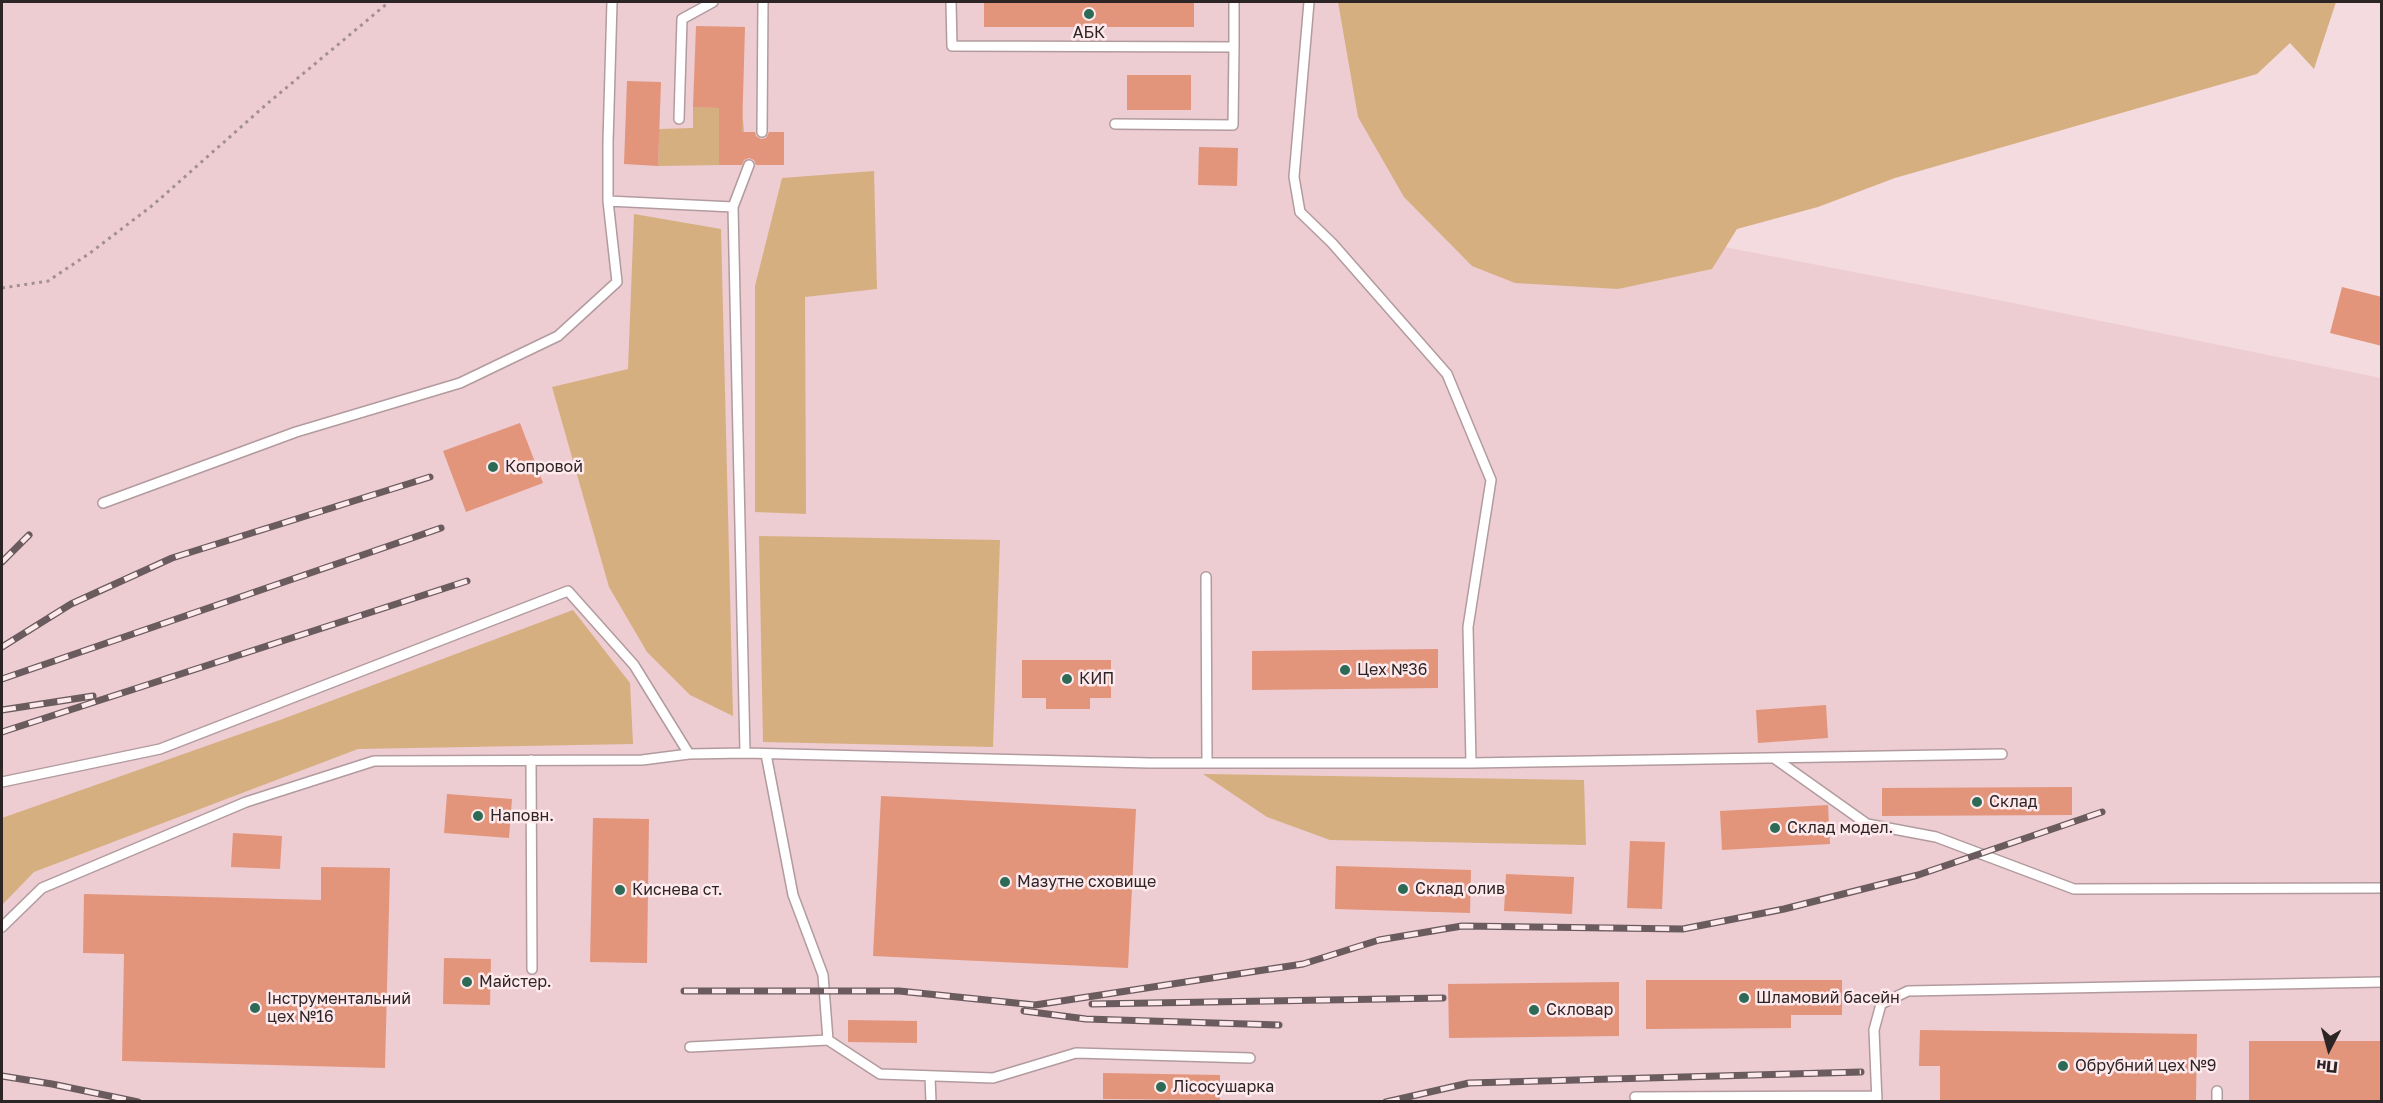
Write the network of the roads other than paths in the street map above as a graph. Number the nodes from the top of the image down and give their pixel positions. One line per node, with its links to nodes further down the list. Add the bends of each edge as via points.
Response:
1 (612, 2): 12 (lane)
2 (713, 2): 8 (lane, via 682,19)
3 (763, 2): 10 (lane)
4 (951, 2): 7 (lane, via 952,46)
5 (1234, 2): 7 (lane)
6 (1309, 2): 23 (lane, via 1294,177 1300,212 1448,374 1491,480 1468,627)
7 (1234, 47): 9 (lane, via 1233,124)
8 (679, 119)
9 (1114, 124)
10 (762, 132)
11 (749, 165): 13 (lane)
12 (608, 201): 13 (lane); 14 (lane, via 617,282 558,336 460,383 296,432)
13 (733, 207): 16 (lane)
14 (103, 503)
15 (1206, 578): 22 (lane)
16 (745, 753): 17 (lane); 18 (lane)
17 (689, 754): 21 (lane, via 642,760); 24 (lane, via 634,665 568,591 160,749)
18 (766, 754): 22 (lane); 29 (lane, via 793,895 823,975)
19 (2002, 754): 20 (lane)
20 (1773, 758): 23 (lane); 25 (lane, via 1867,824 1936,837 2074,889)
21 (531, 760): 26 (lane, via 374,760 246,802 42,888); 27 (lane)
22 (1207, 762): 23 (lane)
23 (1471, 763)
24 (2, 782)
25 (2382, 888)
26 (2, 927)
27 (532, 969)
28 (2382, 981): 34 (lane, via 1908,991 1881,1004 1874,1030)
29 (828, 1040): 30 (lane); 32 (lane, via 880,1074)
30 (690, 1047)
31 (1250, 1059): 32 (lane, via 1076,1053 993,1078)
32 (930, 1076): 35 (lane)
33 (1635, 1097): 34 (lane)
34 (1877, 1099)
35 (931, 1101)

